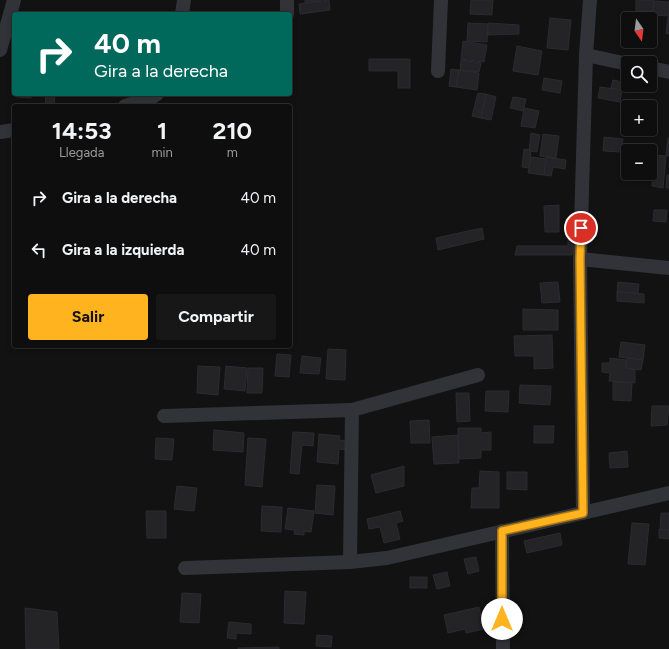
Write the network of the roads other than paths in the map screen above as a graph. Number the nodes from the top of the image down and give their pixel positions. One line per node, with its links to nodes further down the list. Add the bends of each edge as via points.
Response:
1 (14, 0): 8 (street)
2 (184, 0): 6 (street)
3 (287, 0): 7 (street)
4 (441, 0): 12 (street)
5 (590, 0): 9 (street)
6 (182, 12)
7 (287, 12)
8 (0, 50)
9 (586, 55): 10 (street); 18 (street)
10 (621, 62)
11 (657, 69): 13 (street)
12 (438, 71)
13 (669, 72)
14 (154, 96): 15 (street)
15 (132, 104)
16 (12, 130): 17 (street)
17 (0, 132)
18 (580, 259): 19 (street); 24 (street)
19 (669, 268)
20 (478, 375): 21 (street)
21 (352, 410): 22 (street); 26 (street)
22 (164, 416)
23 (669, 493): 24 (street)
24 (583, 513): 25 (street)
25 (502, 531): 26 (street, via 387,558); 28 (street)
26 (350, 562): 27 (street)
27 (185, 568)
28 (503, 649)

